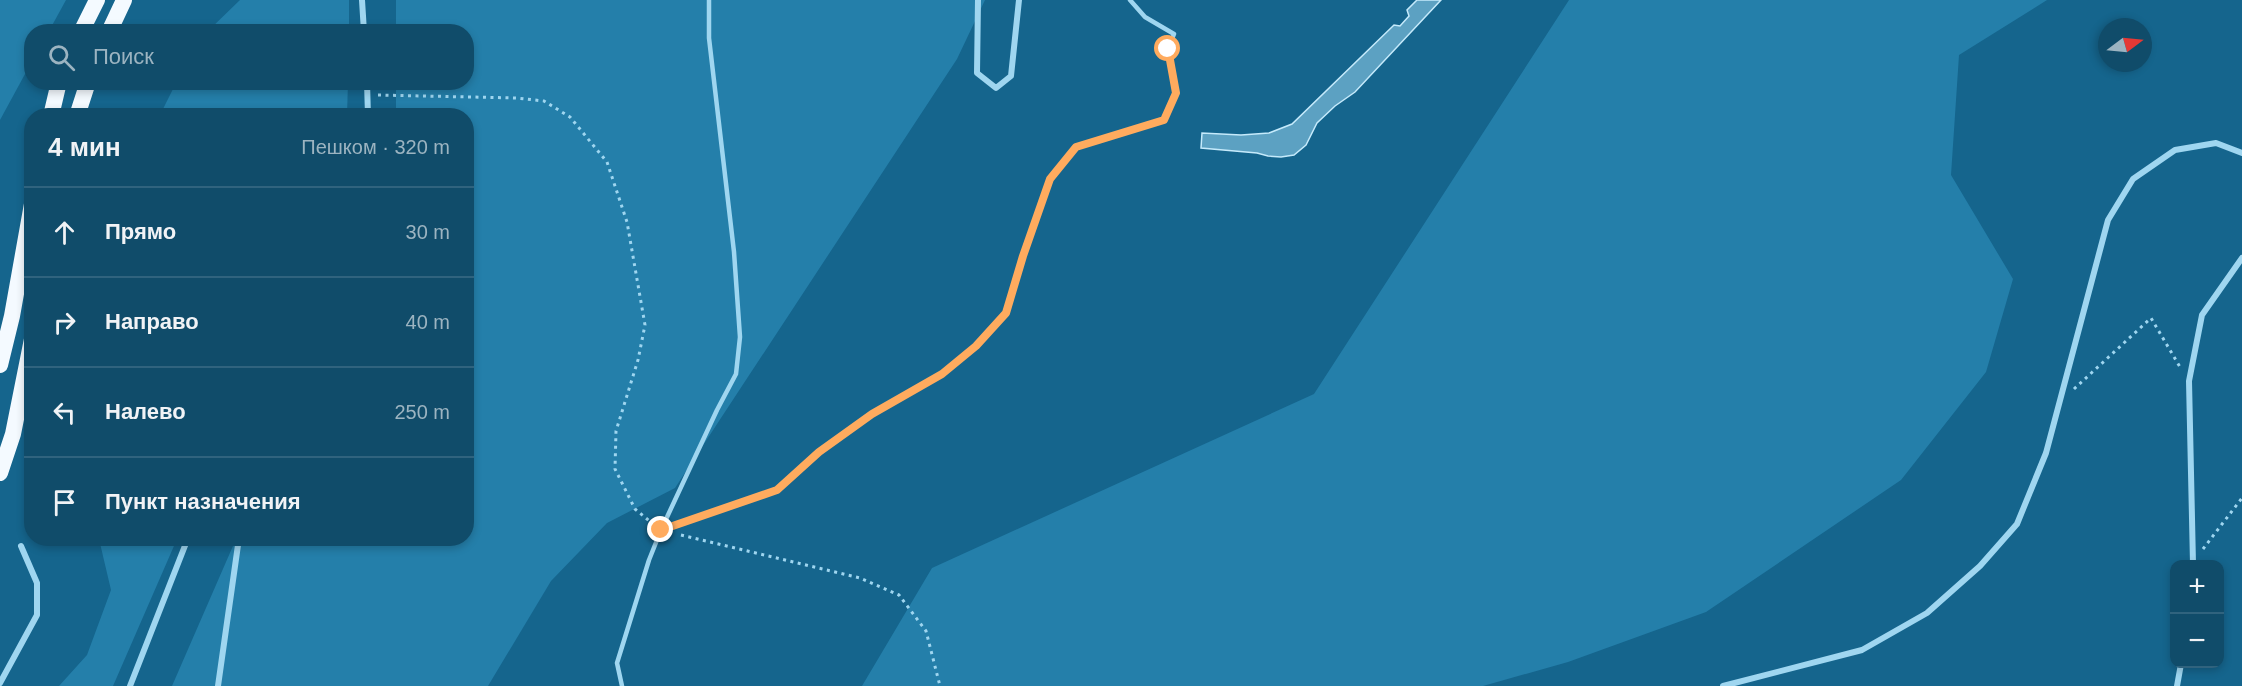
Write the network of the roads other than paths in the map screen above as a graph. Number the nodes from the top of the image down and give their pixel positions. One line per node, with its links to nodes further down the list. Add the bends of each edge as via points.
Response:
1 (96, 0): 8 (highway)
2 (124, 0): 9 (highway)
3 (362, 0): 10 (street)
4 (709, 0): 23 (lane, via 708,38 734,252 740,337 736,374)
5 (978, 0): 6 (street, via 977,73 996,88 1011,76)
6 (1019, 0)
7 (1130, 0): 23 (lane, via 1145,17 1174,34 1168,49 1176,93 1171,107 1164,120 1076,147 1050,179 1006,313 976,346 942,374 872,414 819,452 777,490)
8 (85, 24)
9 (114, 24)
10 (364, 24)
11 (57, 90): 14 (highway)
12 (85, 90): 15 (highway)
13 (367, 90): 16 (street)
14 (53, 108)
15 (80, 108)
16 (368, 108)
17 (2242, 153): 33 (street, via 2216,143 2175,150 2133,179 2108,220 2046,453 2017,524 1980,566 1927,613 1862,650)
18 (24, 249): 20 (highway)
19 (2242, 258): 27 (street, via 2202,315 2189,381)
20 (0, 365)
21 (24, 379): 22 (highway)
22 (0, 473)
23 (661, 530): 32 (lane, via 617,663)
24 (21, 546): 29 (street, via 37,584 37,615)
25 (185, 546): 30 (street)
26 (238, 546): 31 (street)
27 (2193, 560)
28 (2180, 668): 34 (street)
29 (0, 682)
30 (130, 686)
31 (218, 686)
32 (622, 686)
33 (1723, 686)
34 (2177, 686)

